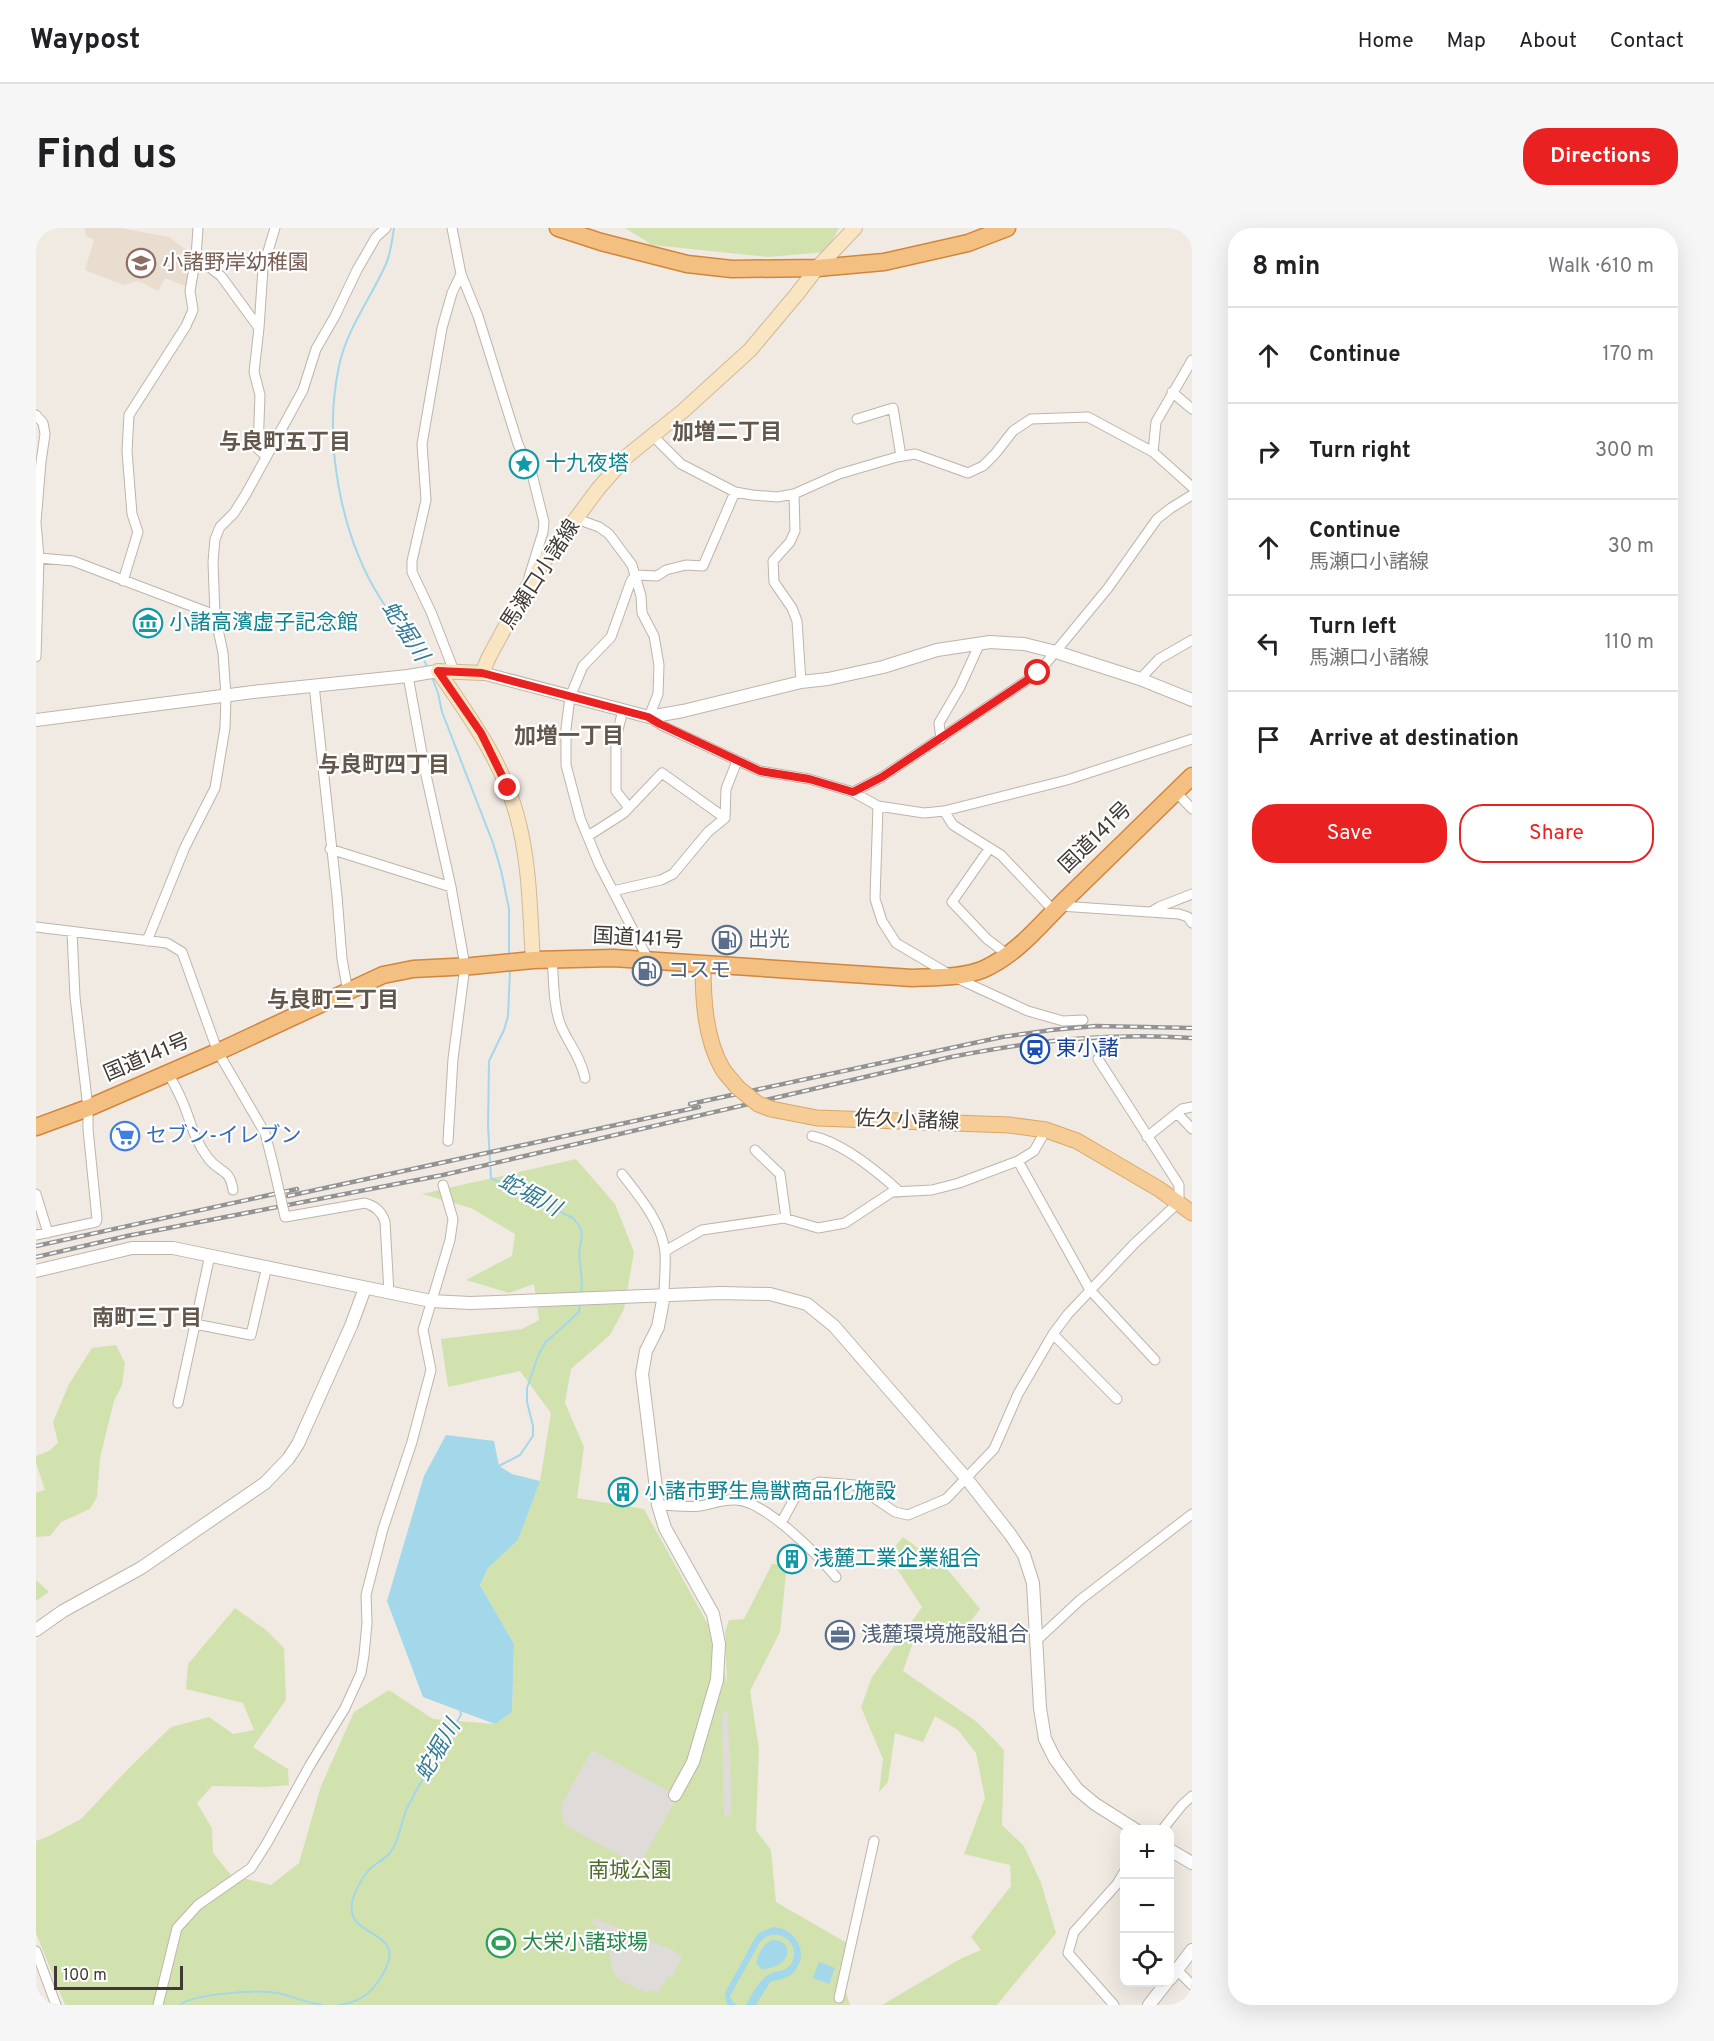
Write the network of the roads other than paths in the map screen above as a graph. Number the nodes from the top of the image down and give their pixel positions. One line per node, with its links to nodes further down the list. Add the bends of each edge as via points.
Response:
1 (198, 228): 8 (street)
2 (275, 228): 11 (street, via 263,268)
3 (386, 228): 19 (street, via 376,237 357,270 316,349 303,390)
4 (451, 228): 10 (street)
5 (558, 228): 9 (highway, via 687,264 732,269)
6 (855, 228): 9 (main road, 馬瀬口小諸線)
7 (1007, 228): 9 (highway, via 926,254)
8 (196, 257): 11 (street, via 221,276); 29 (street, via 190,291 194,310 129,415 127,450 132,514 138,532)
9 (817, 268): 17 (main road, 馬瀬口小諸線, via 750,350)
10 (461, 273): 30 (street, via 518,444 532,474 544,522); 37 (street, via 442,328 422,444 426,500 412,561 412,572)
11 (259, 328): 19 (street, via 254,372 260,395 258,449)
12 (1192, 360): 13 (street)
13 (1172, 392): 14 (street); 18 (street, via 1156,422)
14 (1192, 409)
15 (36, 415): 26 (street, via 44,423 45,434)
16 (858, 419): 20 (street, via 893,408)
17 (652, 435): 22 (street, via 681,464); 25 (main road, 馬瀬口小諸線, via 626,457)
18 (1153, 452): 20 (street, via 1088,417 1057,417 1031,419 1013,430 995,454 969,473 915,454); 21 (street)
19 (266, 456): 31 (street, via 246,494 214,539)
20 (901, 456): 23 (street, via 839,474)
21 (1192, 487)
22 (735, 492): 23 (street); 28 (street, via 703,566 686,565 657,576)
23 (794, 494): 41 (street, via 795,531 773,561 774,582 797,621)
24 (1192, 495): 34 (street, via 1157,519)
25 (577, 519): 28 (street, via 609,534); 30 (main road, 馬瀬口小諸線)
26 (36, 522): 27 (street)
27 (39, 558): 29 (street, via 73,561); 35 (street)
28 (636, 576): 44 (street, via 631,580 611,637 583,666); 47 (street, via 642,613 654,636 659,665 658,694)
29 (123, 581): 31 (street)
30 (523, 594): 38 (main road, 馬瀬口小諸線)
31 (214, 615): 43 (street, via 223,653)
32 (1192, 640): 40 (street, via 1159,660)
33 (980, 643): 34 (street, via 1024,644); 41 (street); 49 (street, via 939,723)
34 (1056, 652): 40 (street); 49 (street, via 1038,673)
35 (36, 657)
36 (438, 671): 37 (main road); 39 (street); 75 (main road, via 481,733 508,788 520,827 528,877)
37 (454, 671): 38 (main road)
38 (482, 673): 44 (street)
39 (408, 676): 42 (street); 63 (street)
40 (1140, 680): 45 (street)
41 (801, 682): 47 (street)
42 (314, 685): 43 (street); 61 (street)
43 (226, 696): 48 (street); 71 (street, via 215,788 185,847)
44 (570, 697): 46 (street); 60 (street, via 566,765)
45 (1192, 700)
46 (623, 710): 47 (street); 56 (street, via 616,738 616,791)
47 (648, 717): 51 (street)
48 (36, 720)
49 (941, 739): 53 (street)
50 (1192, 739): 58 (street, via 1066,780)
51 (737, 761): 53 (street, via 760,771); 59 (street, via 726,789)
52 (1192, 776): 54 (highway, 国道141号)
53 (853, 792): 55 (street)
54 (1176, 792): 57 (street); 66 (highway, 国道141号)
55 (878, 806): 58 (street, via 924,813); 78 (street, via 875,899 882,921 896,943)
56 (629, 808): 59 (street, via 662,773); 60 (street)
57 (1192, 809)
58 (944, 811): 62 (street, via 953,825)
59 (725, 819): 64 (street, via 708,831 673,873)
60 (588, 836): 64 (street)
61 (330, 849): 63 (street); 79 (street)
62 (989, 849): 66 (street, via 1001,855); 72 (street, via 952,902)
63 (451, 887): 77 (street)
64 (613, 891): 74 (street)
65 (1192, 894): 67 (street)
66 (1057, 908): 67 (street); 72 (highway, 国道141号)
67 (1151, 912): 68 (street, via 1179,914)
68 (1192, 923)
69 (36, 927): 70 (street)
70 (72, 932): 71 (street); 86 (street)
71 (147, 941): 81 (street, via 167,943 182,952)
72 (1008, 955): 78 (highway, 国道141号, via 983,970)
73 (552, 959): 74 (highway, 国道141号); 75 (highway, 国道141号); 84 (street, via 558,1017)
74 (648, 959): 76 (highway, 国道141号)
75 (533, 960): 77 (highway, 国道141号)
76 (702, 965): 78 (highway, 国道141号, via 912,978); 90 (main road, 佐久小諸線, bridge, via 708,1029 723,1069 758,1104 817,1118 1009,1125)
77 (465, 966): 79 (highway, 国道141号, via 382,975); 93 (street)
78 (952, 976): 80 (street, via 1028,1011 1064,1021)
79 (348, 992): 81 (highway, 国道141号)
80 (1083, 1020)
81 (219, 1051): 83 (highway, 国道141号); 112 (street, bridge, via 265,1133 285,1217 370,1204 383,1216)
82 (1098, 1059): 92 (street)
83 (168, 1072): 86 (highway, 国道141号); 98 (street, via 194,1136 209,1161 232,1179)
84 (585, 1078)
85 (1192, 1107): 87 (street)
86 (88, 1108): 88 (highway, 国道141号); 104 (street, via 96,1222)
87 (1177, 1113): 89 (street); 92 (street)
88 (36, 1127)
89 (1192, 1129)
90 (1046, 1130): 95 (street, via 1034,1151); 101 (main road, 佐久小諸線, via 1077,1141)
91 (812, 1136): 99 (street, via 824,1139 874,1170)
92 (1147, 1137): 101 (street, via 1179,1185)
93 (447, 1141)
94 (755, 1150): 103 (street, via 780,1174)
95 (1018, 1161): 99 (street, via 933,1190); 111 (street)
96 (622, 1174): 106 (street, via 659,1230)
97 (442, 1185): 114 (street, via 453,1219)
98 (233, 1190)
99 (900, 1192): 103 (street, via 892,1192 845,1223 818,1228)
100 (36, 1194): 104 (street)
101 (1179, 1202): 102 (main road, 佐久小諸線); 111 (street)
102 (1192, 1212)
103 (786, 1218): 106 (street, via 702,1230)
104 (48, 1233): 105 (street)
105 (36, 1235)
106 (665, 1251): 113 (street)
107 (210, 1255): 108 (street); 109 (street, via 173,1248 132,1248); 115 (street)
108 (267, 1266): 110 (street); 115 (street, via 251,1335)
109 (36, 1271)
110 (365, 1288): 112 (street); 125 (street, via 298,1444 265,1483 141,1568)
111 (1090, 1290): 116 (street); 117 (street)
112 (389, 1293): 114 (street)
113 (664, 1295): 114 (street, via 470,1304); 120 (street, via 770,1294 807,1304 834,1326); 121 (street, via 642,1374)
114 (431, 1301): 143 (street, via 423,1330 431,1370 366,1595 361,1673 345,1708 250,1868 198,1905 177,1928)
115 (195, 1324): 119 (street)
116 (1053, 1334): 118 (street); 120 (street, via 1018,1394 994,1449)
117 (1155, 1360)
118 (1117, 1399)
119 (178, 1403)
120 (966, 1478): 123 (street, via 946,1499 908,1515 895,1512 855,1485 819,1482 797,1494); 126 (street, via 1024,1555 1033,1583)
121 (658, 1505): 123 (street, via 698,1506 739,1500); 127 (street, via 665,1528 713,1614 719,1644 717,1680 693,1762)
122 (1192, 1514): 126 (street, via 1080,1600)
123 (781, 1523): 124 (street, via 820,1557)
124 (836, 1577)
125 (36, 1630)
126 (1035, 1642): 129 (street, via 1040,1708 1055,1759 1077,1789)
127 (675, 1795)
128 (1192, 1796): 130 (street)
129 (1128, 1825)
130 (1166, 1825)
131 (874, 1841): 141 (street)
132 (1174, 1852): 133 (street)
133 (1192, 1863)
134 (1120, 1878): 144 (street, via 1074,1932 1068,1953)
135 (1192, 1950): 137 (street)
136 (36, 1951): 142 (street)
137 (1174, 1973)
138 (1174, 1978): 139 (street)
139 (1192, 1985)
140 (1163, 1987): 145 (street)
141 (839, 1998)
142 (56, 2005)
143 (158, 2005)
144 (1114, 2005)
145 (1149, 2005)

